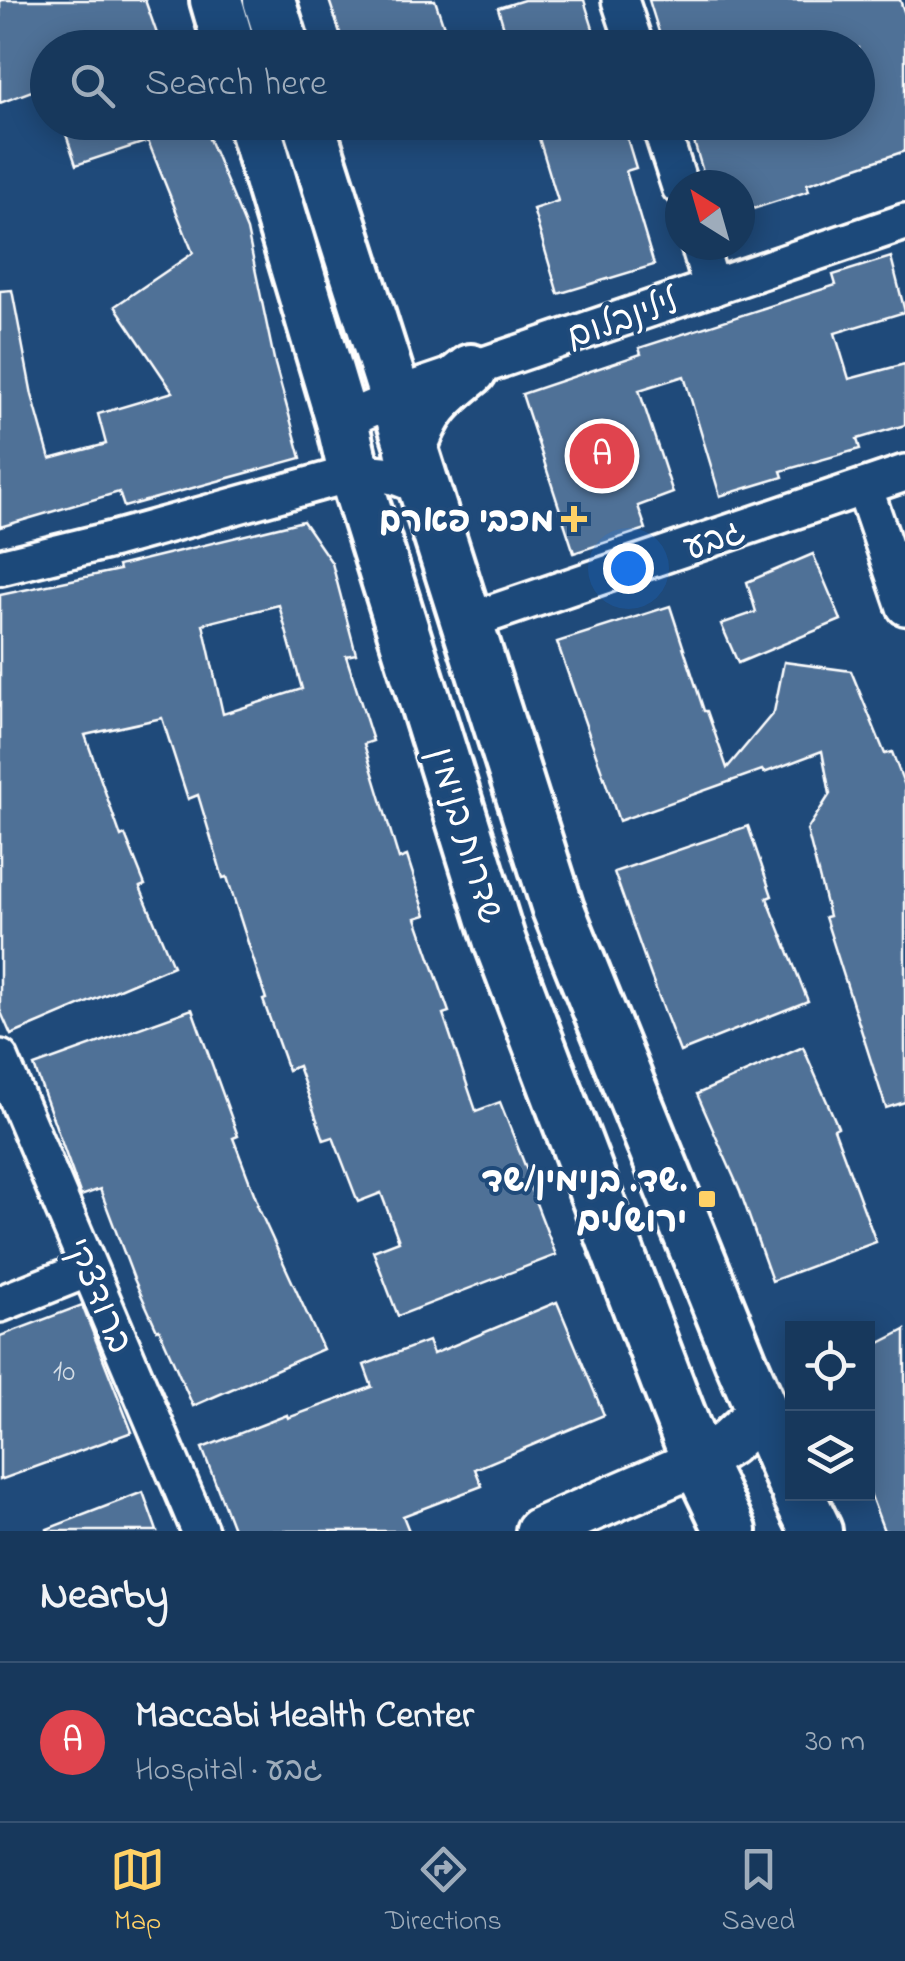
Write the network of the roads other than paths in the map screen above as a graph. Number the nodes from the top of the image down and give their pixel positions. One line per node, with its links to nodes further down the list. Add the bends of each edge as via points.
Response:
1 (216, 0): 4 (main road)
2 (269, 0): 5 (main road)
3 (620, 0): 6 (street)
4 (225, 30)
5 (278, 30)
6 (630, 30)
7 (258, 140): 16 (main road, שדרות בנימין)
8 (314, 140): 15 (main road, שדרות בנימין)
9 (666, 140): 10 (street)
10 (675, 170)
11 (905, 222): 13 (street, לילינבלום)
12 (703, 260): 13 (street)
13 (712, 288): 14 (street, לילינבלום)
14 (471, 370): 15 (street, לילינבלום); 17 (main road, via 419,425)
15 (396, 395): 16 (street, לילינבלום); 17 (main road, שדרות בנימין)
16 (342, 421): 18 (main road, שדרות בנימין)
17 (417, 469): 18 (street, via 401,477); 23 (main road, שדרות בנימין)
18 (354, 473): 21 (street); 28 (main road, שדרות בנימין, via 500,942)
19 (905, 474): 20 (street, גבע)
20 (864, 487): 22 (street); 23 (street, גבע)
21 (0, 566)
22 (905, 607)
23 (466, 622): 27 (main road, שדרות בנימין, via 558,909)
24 (0, 1058): 25 (street, ברודצקי)
25 (88, 1269): 26 (street); 32 (street, ברודצקי)
26 (0, 1304)
27 (762, 1411): 28 (street); 29 (main road, שדרות בנימין)
28 (698, 1462): 30 (street); 34 (main road, שדרות בנימין)
29 (785, 1465)
30 (626, 1492): 33 (street); 34 (street, via 692,1508)
31 (801, 1501): 35 (main road)
32 (200, 1531)
33 (539, 1531)
34 (728, 1531)
35 (816, 1531)

